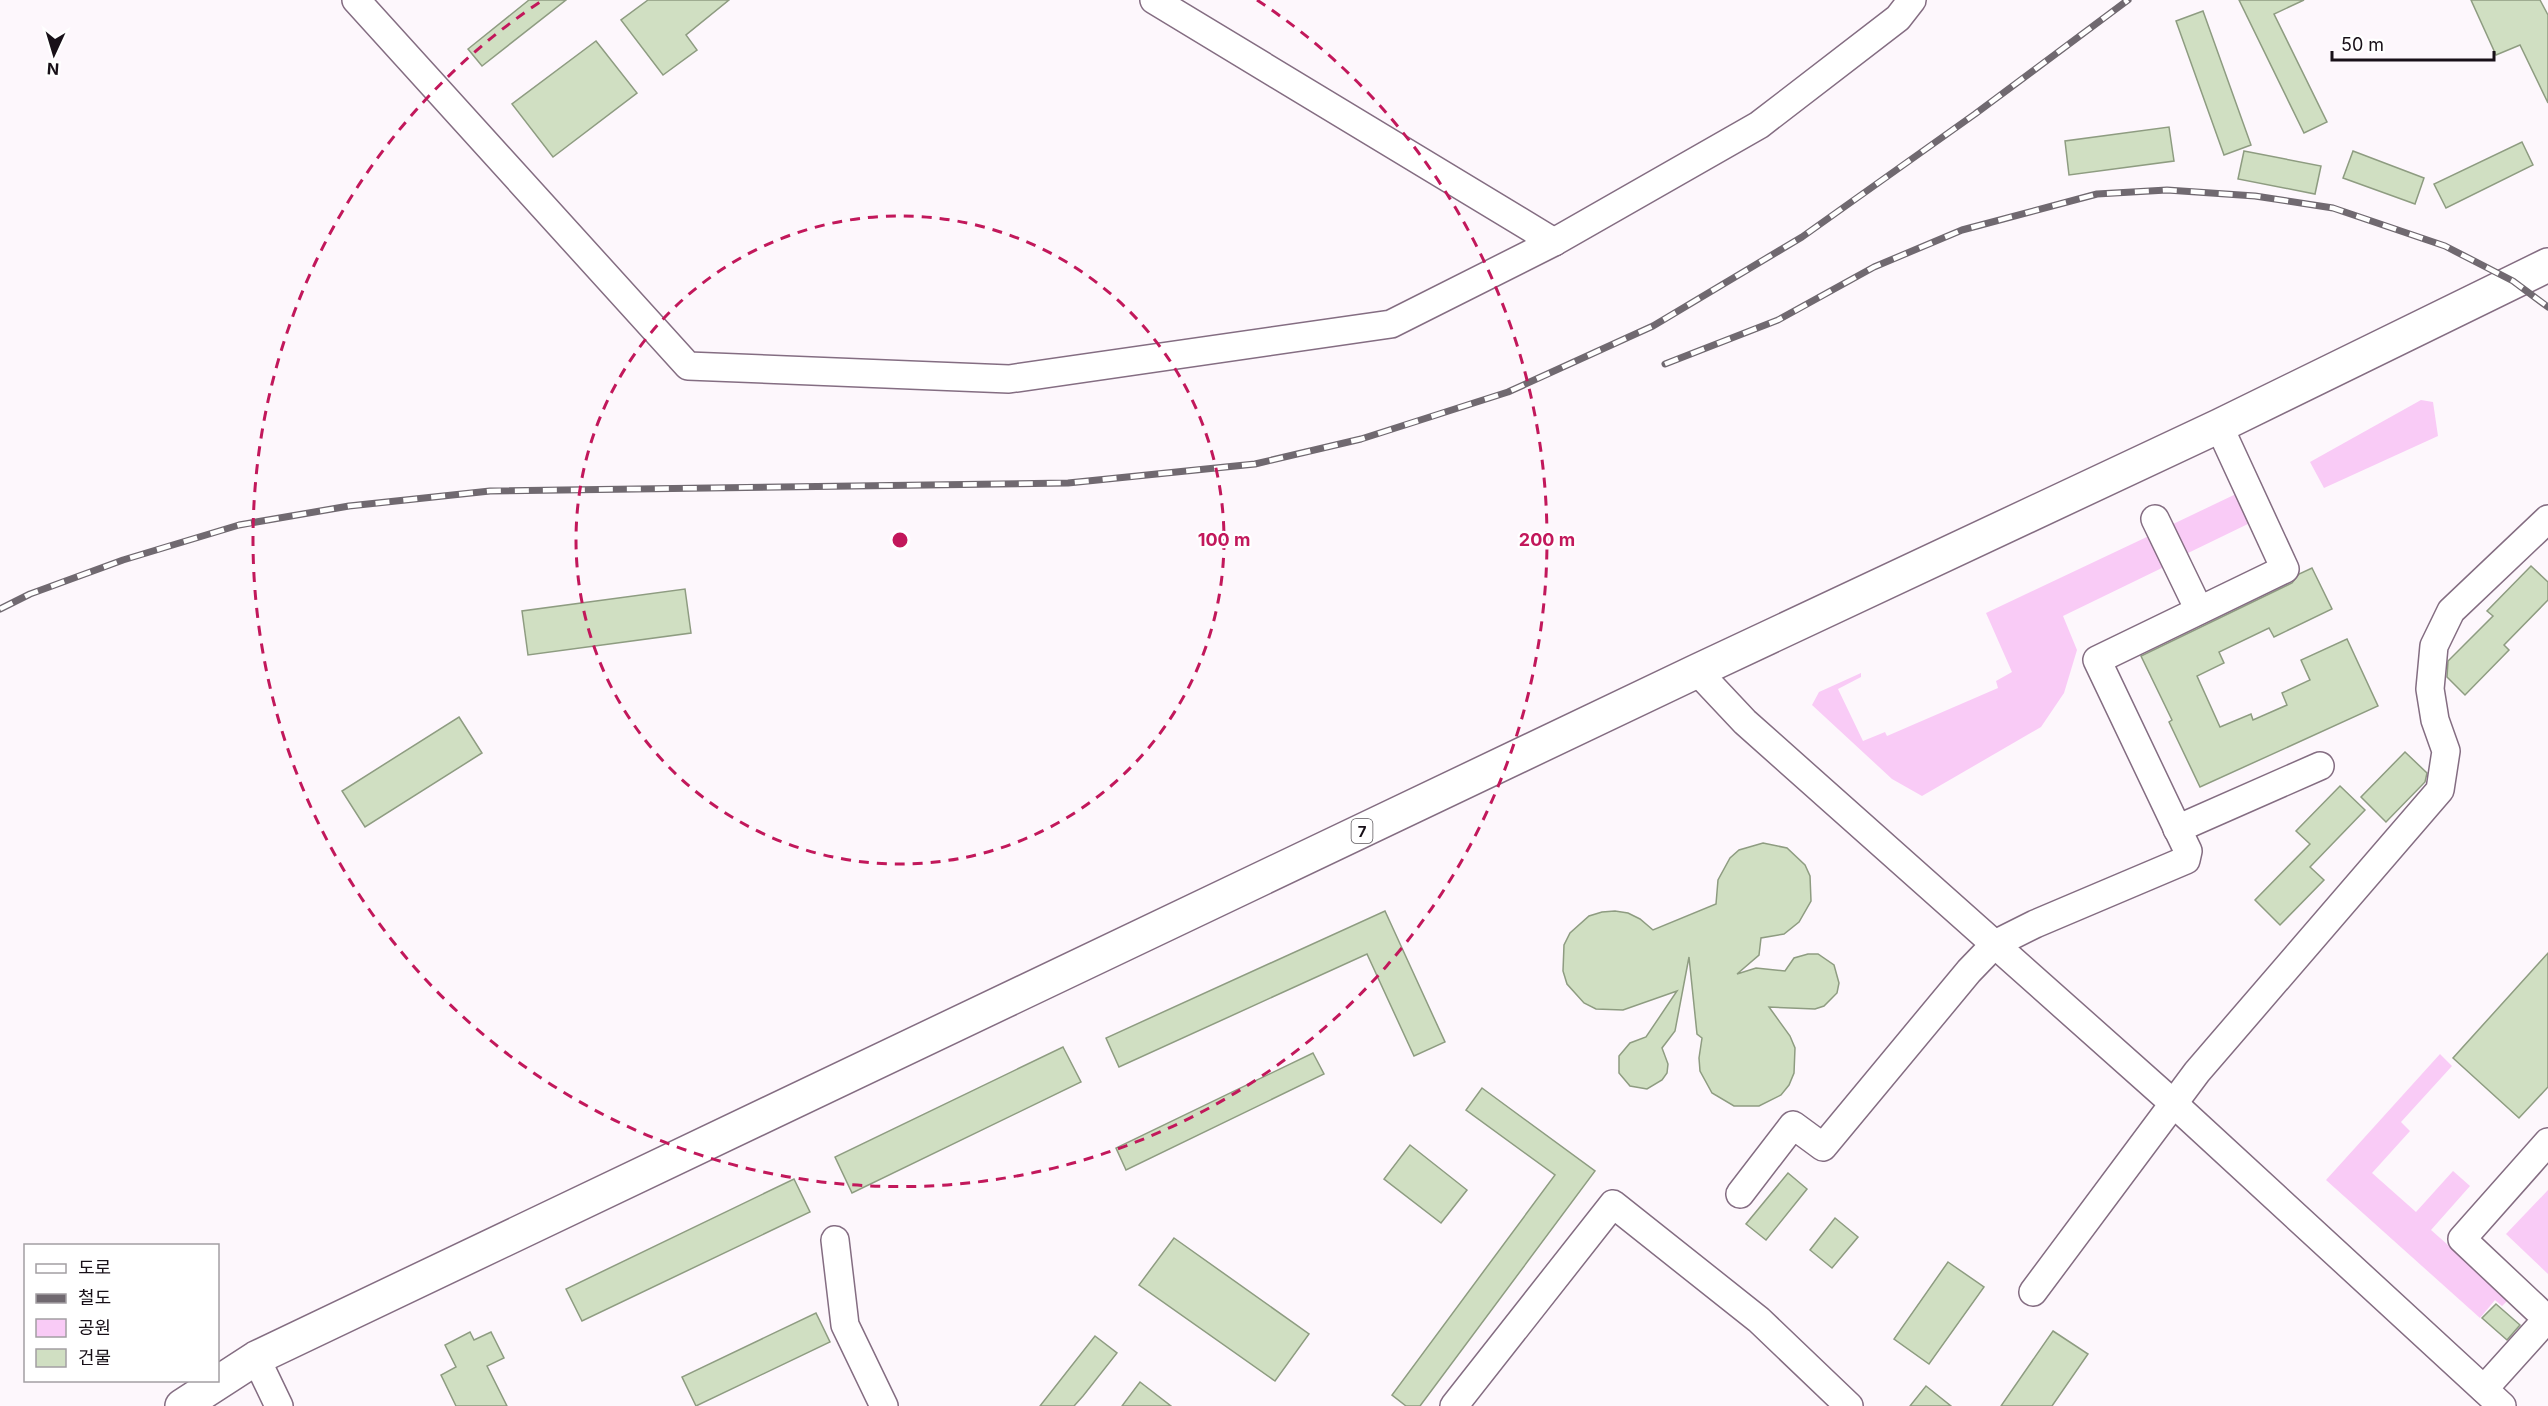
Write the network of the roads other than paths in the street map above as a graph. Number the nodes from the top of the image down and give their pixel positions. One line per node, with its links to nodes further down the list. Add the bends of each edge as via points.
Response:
1 (1154, 0): 4 (street)
2 (1912, 0): 4 (street, via 1898,18 1759,125)
3 (370, 4): 4 (street, via 688,366 1009,379 1391,324)
4 (1554, 243)
5 (2548, 265): 6 (highway, 7)
6 (2219, 426): 9 (street, via 2285,569); 10 (highway, 7)
7 (2155, 519): 9 (street)
8 (2548, 519): 14 (street, via 2451,611 2434,646 2430,689 2446,751 2440,790)
9 (2199, 610): 12 (street, via 2097,660)
10 (1697, 671): 13 (street, via 1745,722); 19 (highway, 7)
11 (2320, 766): 12 (street)
12 (2177, 828): 13 (street, via 2188,851 2186,860)
13 (1995, 944): 14 (street); 16 (street, via 1822,1147 1793,1125)
14 (2174, 1103): 18 (street); 20 (street)
15 (2548, 1142): 20 (street, via 2462,1239 2547,1319)
16 (1740, 1194)
17 (835, 1240): 23 (street, via 845,1325)
18 (2033, 1292)
19 (256, 1358): 21 (highway, 7); 22 (street)
20 (2493, 1397)
21 (182, 1406)
22 (279, 1406)
23 (884, 1406)
24 (1454, 1406): 25 (street, via 1612,1204 1760,1320)
25 (1850, 1406)

